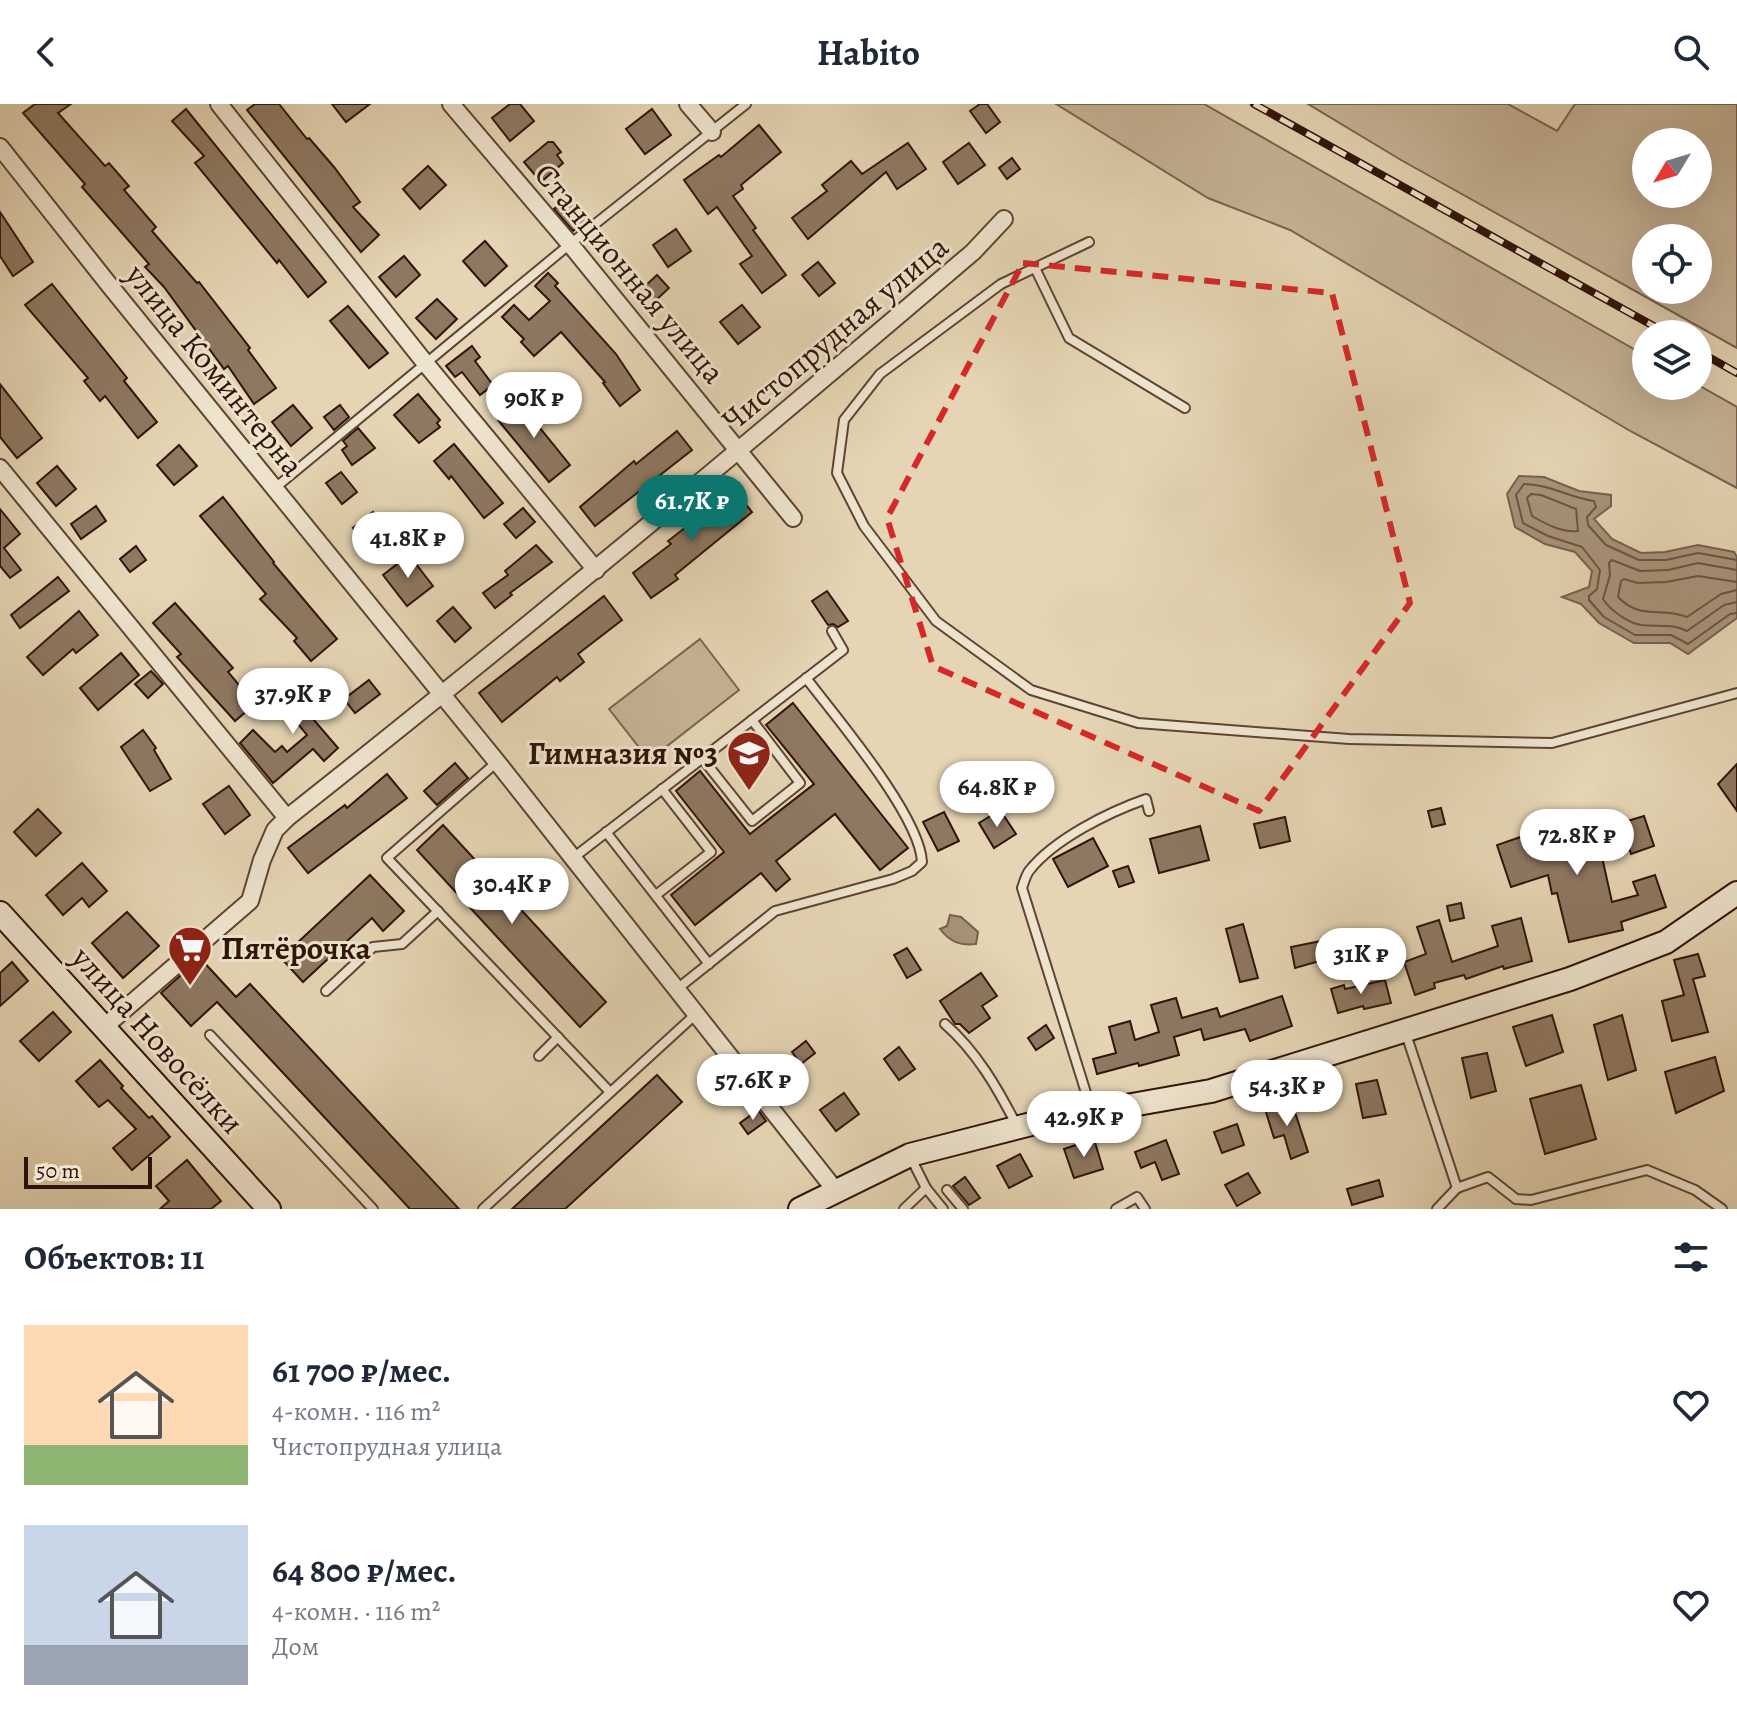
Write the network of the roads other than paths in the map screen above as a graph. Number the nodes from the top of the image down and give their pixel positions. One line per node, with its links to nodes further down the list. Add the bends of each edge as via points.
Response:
1 (219, 104): 11 (street)
2 (451, 104): 9 (street, Станционная улица)
3 (688, 104): 5 (street)
4 (746, 104): 5 (lane)
5 (712, 132): 9 (lane)
6 (0, 147): 15 (street, улица Коминтерна)
7 (1004, 219): 13 (street, Чистопрудная улица, via 973,252)
8 (1089, 242): 10 (lane)
9 (570, 244): 11 (lane); 13 (street, Станционная улица)
10 (1035, 268): 12 (lane, via 1069,338); 20 (lane, via 1001,284 880,374 844,420 837,473 864,526 936,621 1031,690 1138,723 1349,739 1552,743)
11 (426, 364): 15 (lane); 17 (street)
12 (1185, 408)
13 (740, 451): 16 (street, Станционная улица); 17 (street, Чистопрудная улица)
14 (0, 468): 27 (street)
15 (275, 488): 21 (street, улица Коминтерна)
16 (793, 518)
17 (596, 570): 21 (street, Чистопрудная улица)
18 (832, 631): 19 (lane, via 843,650)
19 (806, 678): 22 (lane); 34 (lane, via 889,791 921,849 922,862 893,879 775,911)
20 (1737, 693)
21 (443, 695): 24 (street, улица Коминтерна); 27 (street, Чистопрудная улица)
22 (752, 720): 23 (lane); 23 (lane, via 800,783 752,821)
23 (702, 758): 25 (lane)
24 (497, 762): 29 (street, улица Коминтерна); 32 (lane, via 387,858)
25 (662, 789): 28 (lane); 31 (lane, via 711,852)
26 (1149, 811): 45 (lane, via 1146,799 1121,808 1061,843 1028,872 1022,888)
27 (287, 818): 39 (street, Чистопрудная улица, via 275,830 250,901)
28 (606, 832): 29 (lane); 31 (lane)
29 (573, 858): 35 (street, улица Коминтерна)
30 (1737, 893): 40 (main road, via 1666,942 1570,979)
31 (656, 895): 34 (lane)
32 (438, 911): 36 (lane, via 402,944 373,947); 42 (lane)
33 (0, 913): 39 (main road, улица Новосёлки)
34 (709, 964): 35 (lane)
35 (676, 990): 37 (street, улица Коминтерна)
36 (326, 991)
37 (697, 1013): 44 (lane); 51 (street, улица Коминтерна)
38 (945, 1024): 46 (lane, via 966,1043)
39 (103, 1028): 53 (main road, улица Новосёлки)
40 (1405, 1030): 45 (main road, via 1211,1091); 49 (lane)
41 (210, 1035): 54 (lane)
42 (558, 1037): 43 (lane); 44 (lane)
43 (539, 1056)
44 (610, 1092): 55 (lane)
45 (1092, 1113): 46 (main road)
46 (1017, 1127): 47 (main road)
47 (910, 1155): 48 (lane); 51 (main road)
48 (926, 1188): 57 (lane); 58 (lane)
49 (1457, 1188): 52 (lane, via 1488,1177); 62 (lane)
50 (947, 1190): 59 (lane)
51 (836, 1191): 56 (main road)
52 (1531, 1205): 63 (lane, via 1647,1170 1695,1190)
53 (269, 1209)
54 (373, 1209)
55 (483, 1209)
56 (800, 1209)
57 (904, 1209)
58 (943, 1209)
59 (963, 1209)
60 (1116, 1209): 61 (lane, via 1137,1197)
61 (1145, 1209)
62 (1437, 1209)
63 (1722, 1209)

